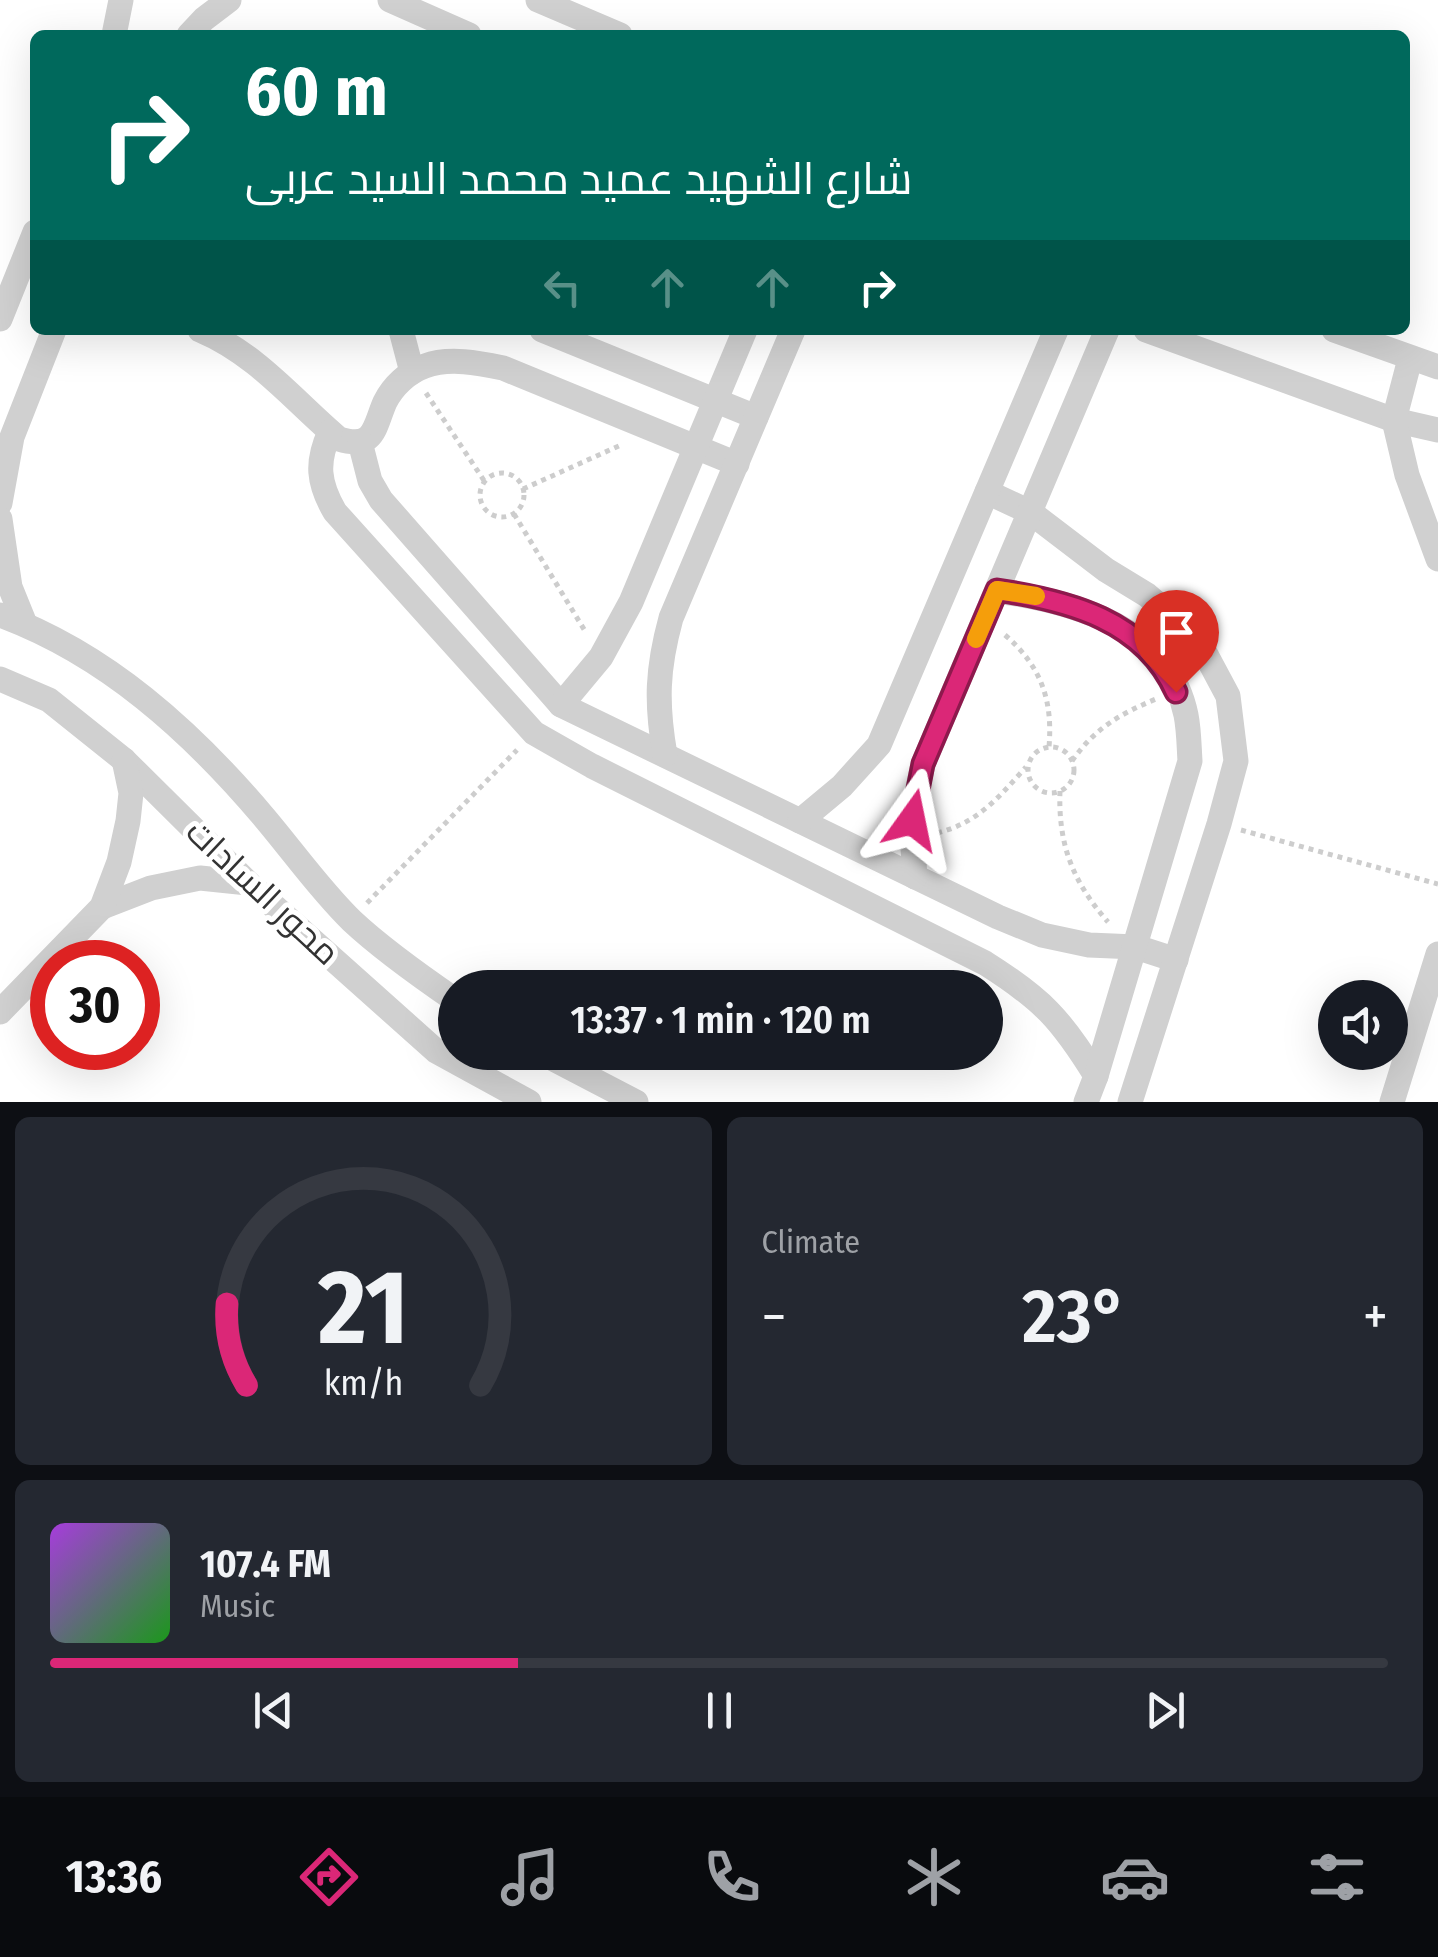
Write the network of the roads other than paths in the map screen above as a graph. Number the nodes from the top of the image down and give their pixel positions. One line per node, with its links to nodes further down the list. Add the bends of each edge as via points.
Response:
1 (121, 0): 5 (street)
2 (229, 0): 6 (street)
3 (390, 0): 7 (street)
4 (538, 0): 8 (street)
5 (115, 30)
6 (194, 30)
7 (458, 30)
8 (608, 30)
9 (28, 271): 10 (street)
10 (0, 319)
11 (52, 335): 33 (street, via 12,437)
12 (209, 335): 28 (street, via 274,377)
13 (402, 335): 23 (street)
14 (554, 335): 24 (street)
15 (743, 335): 24 (street)
16 (791, 335): 25 (street)
17 (1054, 335): 32 (street)
18 (1105, 335): 34 (street)
19 (1160, 335): 26 (street)
20 (1347, 335): 21 (street)
21 (1410, 359): 22 (street); 26 (street)
22 (1438, 367)
23 (412, 372): 29 (street, via 391,392 376,429); 30 (street, via 437,363 503,368)
24 (716, 400): 25 (street); 30 (street)
25 (756, 417): 31 (street)
26 (1394, 420): 27 (street); 36 (street)
27 (1438, 430)
28 (330, 432): 29 (street); 54 (street, via 319,472 335,512 534,733 985,963 1030,992 1068,1030)
29 (360, 442): 41 (street, via 381,500)
30 (696, 447): 31 (street); 41 (street, via 631,602 601,656)
31 (736, 464): 42 (street, via 671,618 659,663)
32 (987, 492): 34 (street); 44 (street, via 879,744)
33 (0, 503)
34 (1030, 512): 37 (street); 50 (street, via 1196,638 1228,696 1236,761)
35 (0, 519): 39 (street, via 10,586)
36 (1438, 559)
37 (997, 590): 45 (street, via 923,764 912,820); 48 (street, via 1088,611 1130,632 1165,667 1186,712 1190,762)
38 (0, 615): 39 (street, محور السادات)
39 (25, 624): 51 (street, محور السادات, via 105,668 178,724 351,920)
40 (0, 678): 43 (street, محور السادات, via 49,700)
41 (561, 705): 42 (street)
42 (665, 755): 44 (street)
43 (124, 760): 46 (street, محور السادات); 47 (street, via 128,821)
44 (800, 821): 45 (street)
45 (915, 877): 48 (street, via 1042,935)
46 (248, 883): 47 (street, via 200,878); 55 (street, محور السادات, via 436,1051)
47 (102, 907): 52 (street)
48 (1133, 947): 50 (street); 54 (street)
49 (1438, 954): 59 (street)
50 (1176, 960): 58 (street)
51 (438, 987)
52 (0, 1012)
53 (575, 1070): 56 (street)
54 (1096, 1076): 57 (street)
55 (529, 1102)
56 (636, 1102)
57 (1086, 1102)
58 (1130, 1102)
59 (1392, 1102)

